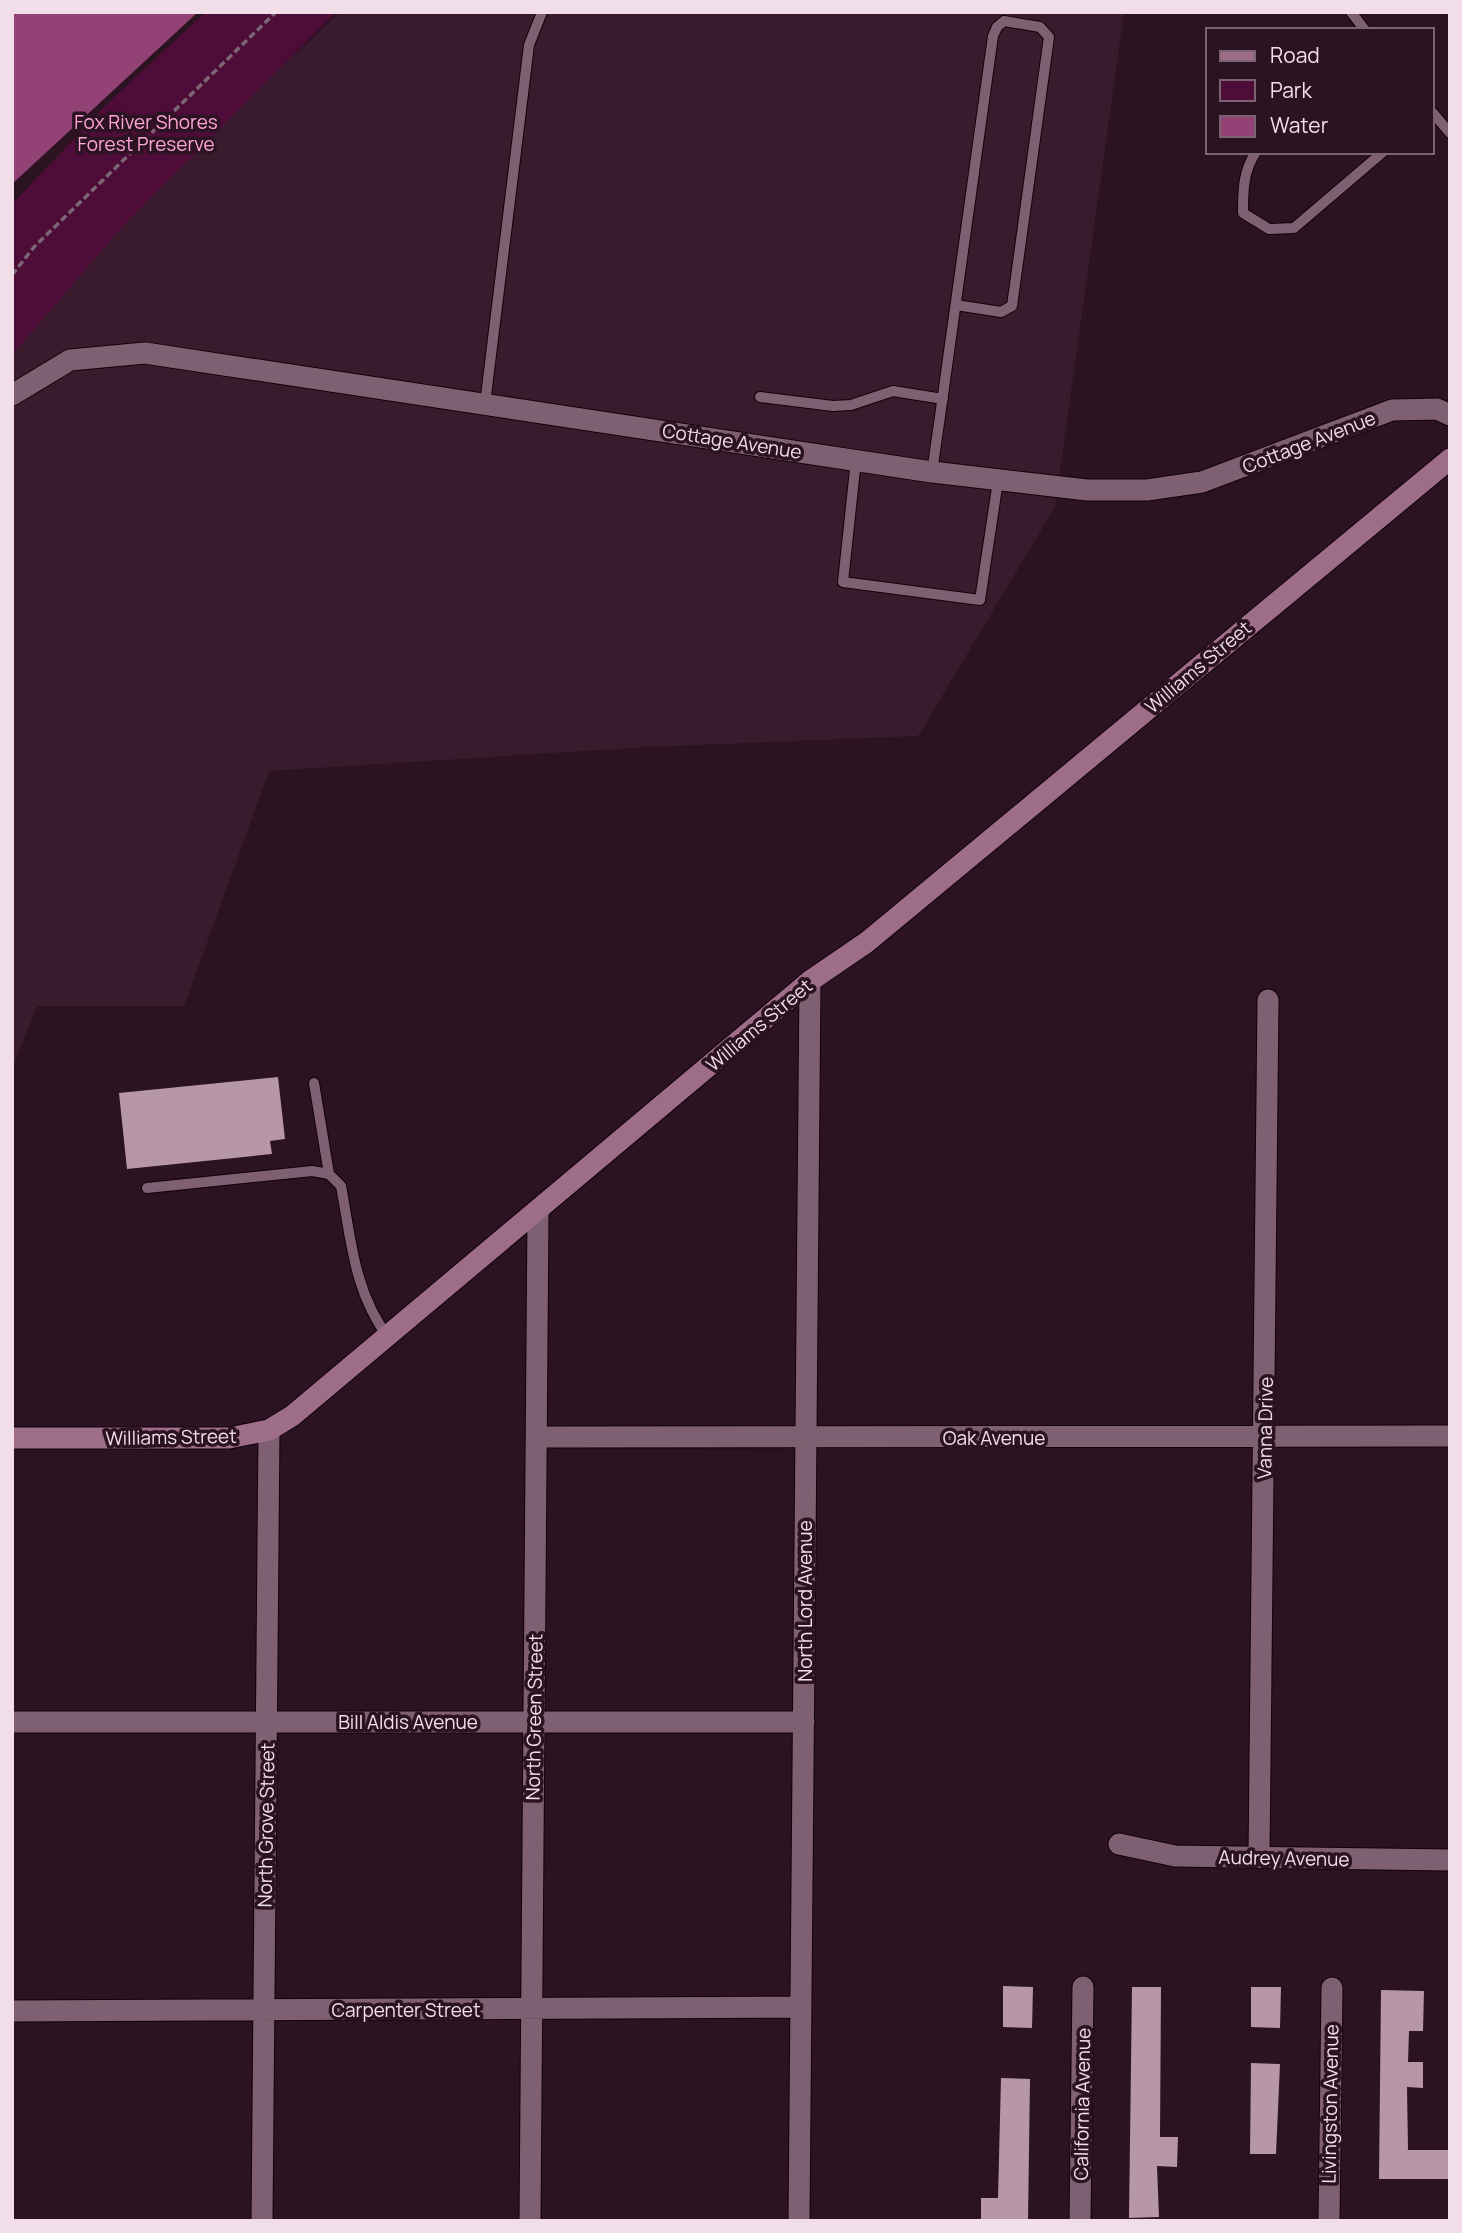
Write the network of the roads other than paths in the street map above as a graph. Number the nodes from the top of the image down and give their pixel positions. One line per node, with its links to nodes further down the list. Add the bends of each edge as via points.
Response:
1 (542, 12): 12 (lane, via 529,45)
2 (1351, 12): 3 (lane)
3 (1363, 28)
4 (1434, 114): 5 (lane)
5 (1450, 133)
6 (1255, 154): 7 (lane, via 1243,186 1243,214 1269,229 1294,228)
7 (1381, 154)
8 (956, 305): 8 (lane, via 993,36 1004,21 1040,27 1049,37 1012,306 1001,312); 11 (lane)
9 (12, 394): 12 (street, Cottage Avenue, via 70,360 145,353)
10 (760, 397): 11 (lane, via 833,406 893,391)
11 (943, 399): 16 (lane)
12 (485, 404): 15 (street, Cottage Avenue)
13 (1450, 415): 17 (street, Cottage Avenue, via 1437,409 1392,411 1202,482 1147,491)
14 (1450, 459): 18 (street, Williams Street, via 867,943)
15 (856, 460): 16 (street, Cottage Avenue); 17 (lane, via 843,582 980,600)
16 (932, 472): 17 (street, Cottage Avenue)
17 (998, 481)
18 (810, 981): 23 (street, Williams Street); 30 (street, North Lord Avenue)
19 (1268, 1000): 28 (street, Vanna Drive)
20 (313, 1083): 21 (lane)
21 (330, 1174): 22 (lane, via 312,1171); 24 (lane, via 341,1186 365,1300)
22 (148, 1188)
23 (538, 1213): 24 (street, Williams Street); 27 (street, North Green Street)
24 (388, 1337): 25 (street, Williams Street)
25 (269, 1430): 29 (street, Williams Street, via 215,1439); 32 (street, North Grove Street)
26 (1450, 1436): 28 (street, Oak Avenue)
27 (538, 1437): 30 (street, Oak Avenue); 33 (street, North Green Street)
28 (1265, 1437): 30 (street, Oak Avenue); 36 (street, Vanna Drive)
29 (12, 1438)
30 (807, 1438): 34 (street, North Lord Avenue)
31 (12, 1722): 32 (street, Bill Aldis Avenue)
32 (267, 1722): 33 (street, Bill Aldis Avenue); 43 (street, North Grove Street)
33 (534, 1722): 34 (street, Bill Aldis Avenue); 41 (street, North Green Street)
34 (804, 1722): 40 (street, North Lord Avenue)
35 (1119, 1844): 36 (street, Audrey Avenue, via 1175,1856)
36 (1259, 1857): 37 (street, Audrey Avenue)
37 (1450, 1860)
38 (1083, 1987): 47 (street, California Avenue)
39 (1332, 1988): 48 (street, Livingston Avenue)
40 (801, 2007): 41 (street, Carpenter Street); 46 (street, North Lord Avenue)
41 (531, 2010): 43 (street, Carpenter Street); 45 (street, North Green Street)
42 (12, 2011): 43 (street, Carpenter Street)
43 (264, 2011): 44 (street, North Grove Street)
44 (262, 2221)
45 (530, 2221)
46 (799, 2221)
47 (1080, 2221)
48 (1329, 2221)

